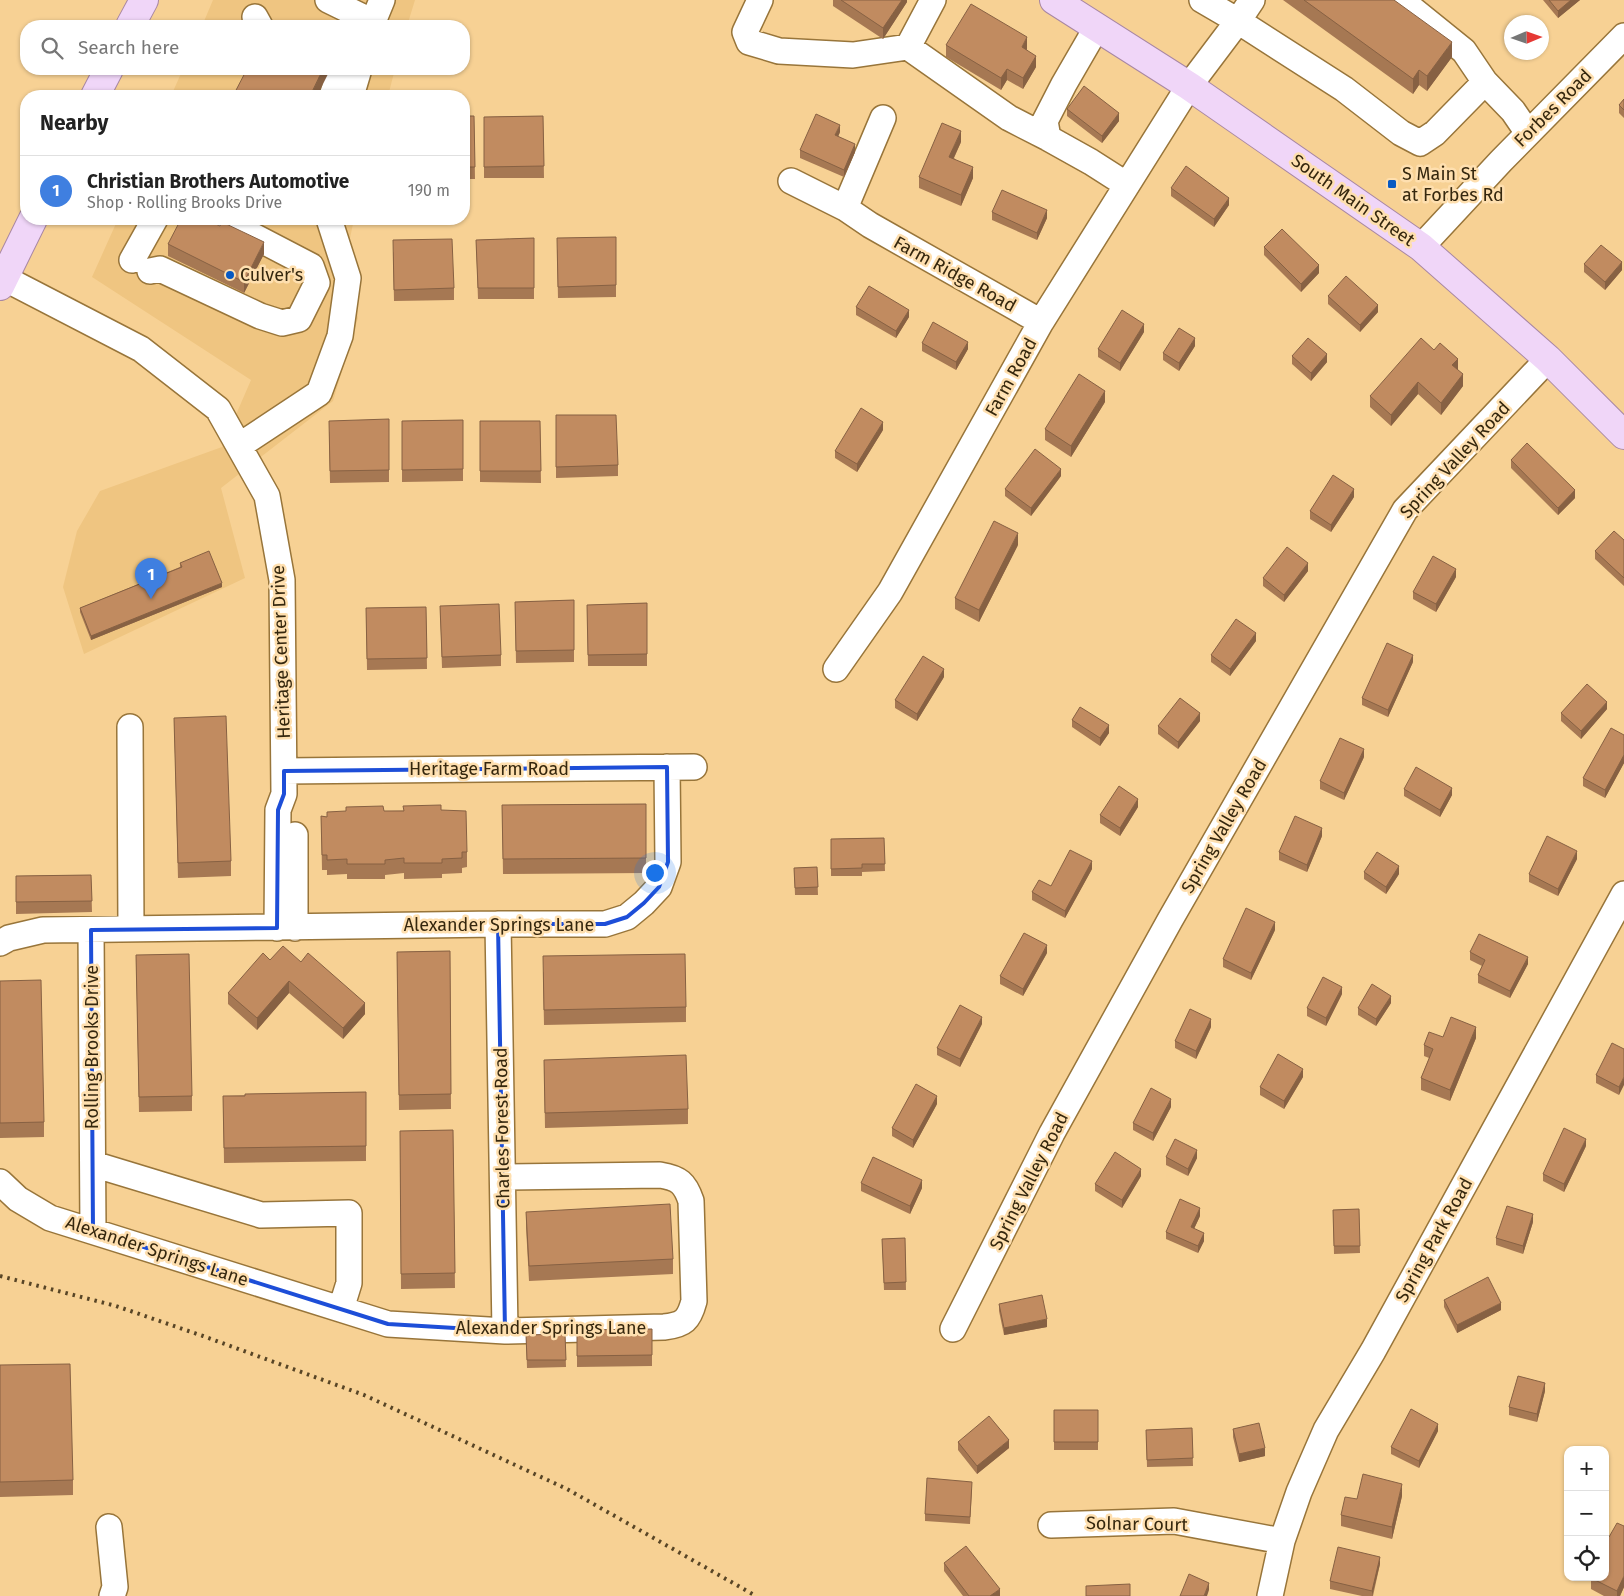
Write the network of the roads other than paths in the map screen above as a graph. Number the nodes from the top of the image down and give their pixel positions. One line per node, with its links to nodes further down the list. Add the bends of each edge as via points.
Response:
1 (144, 0): 10 (main road)
2 (328, 0): 9 (street)
3 (760, 0): 14 (street, via 745,32 748,42 779,51 853,55)
4 (933, 0): 14 (street)
5 (1202, 0): 11 (street)
6 (1252, 0): 11 (street, Farm Road)
7 (1401, 0): 18 (street, via 1464,51)
8 (1068, 4): 12 (main road, South Main Street)
9 (376, 16)
10 (133, 20)
11 (1238, 21): 18 (street, via 1344,89 1401,133 1420,143 1435,134); 19 (street, Farm Road)
12 (1097, 27): 19 (main road, South Main Street); 25 (street, via 1045,121)
13 (1624, 36): 24 (street, Forbes Road)
14 (908, 47): 25 (street, via 1009,118)
15 (106, 75): 20 (main road)
16 (332, 75): 21 (street, via 336,84)
17 (357, 75): 22 (street)
18 (1485, 82): 24 (street, via 1513,111)
19 (1189, 86): 27 (street, Farm Road); 33 (main road, South Main Street)
20 (97, 90)
21 (334, 90)
22 (353, 90)
23 (884, 118): 28 (street)
24 (1528, 134): 33 (street, Forbes Road)
25 (1048, 138): 27 (street)
26 (791, 181): 28 (street, Farm Ridge Road)
27 (1127, 185): 35 (street, Farm Road)
28 (845, 208): 35 (street, Farm Ridge Road)
29 (31, 225): 34 (main road)
30 (153, 225): 31 (street, via 141,266 160,269 260,316 282,323 299,319 317,283 311,266)
31 (232, 225)
32 (331, 225): 38 (street, via 348,278 340,336 319,393)
33 (1421, 247): 36 (main road, South Main Street)
34 (1, 280): 38 (street, Heritage Center Drive, via 141,349 218,409)
35 (1041, 322): 39 (street, Farm Road, via 890,592)
36 (1548, 360): 37 (main road, South Main Street); 55 (street, Spring Valley Road, via 1405,510 1062,1116)
37 (1624, 435)
38 (239, 446): 43 (street, Heritage Center Drive, via 267,496 282,580)
39 (836, 670)
40 (130, 727): 47 (street)
41 (694, 767): 42 (street, Heritage Farm Road)
42 (667, 768): 43 (street, Heritage Farm Road); 45 (street, Alexander Springs Lane, via 668,862 659,887 644,903 627,917 606,924)
43 (284, 782): 46 (street, via 295,808)
44 (1624, 894): 59 (street, Spring Park Road, via 1326,1430)
45 (498, 924): 46 (street, Alexander Springs Lane); 51 (street, Charles Forest Road)
46 (286, 928): 47 (street, Alexander Springs Lane)
47 (131, 929): 48 (street, Alexander Springs Lane)
48 (92, 930): 49 (street, Alexander Springs Lane, via 43,930); 50 (street, Rolling Brooks Drive)
49 (0, 943)
50 (93, 1164): 53 (street, Rolling Brooks Drive); 54 (street, via 261,1215 349,1213 349,1283)
51 (503, 1177): 56 (street, Charles Forest Road); 56 (street, Alexander Springs Lane, via 660,1175 674,1178 686,1188 691,1201 694,1301 690,1314 678,1325)
52 (0, 1182): 53 (street, Alexander Springs Lane, via 18,1199 50,1218)
53 (93, 1231): 54 (street, Alexander Springs Lane)
54 (341, 1309): 56 (street, Alexander Springs Lane, via 388,1324)
55 (953, 1329)
56 (505, 1332)
57 (1051, 1525): 59 (street, Solnar Court, via 1174,1521)
58 (109, 1527): 60 (street, via 115,1587)
59 (1282, 1541): 61 (street, Spring Park Road)
60 (112, 1596)
61 (1270, 1596)

